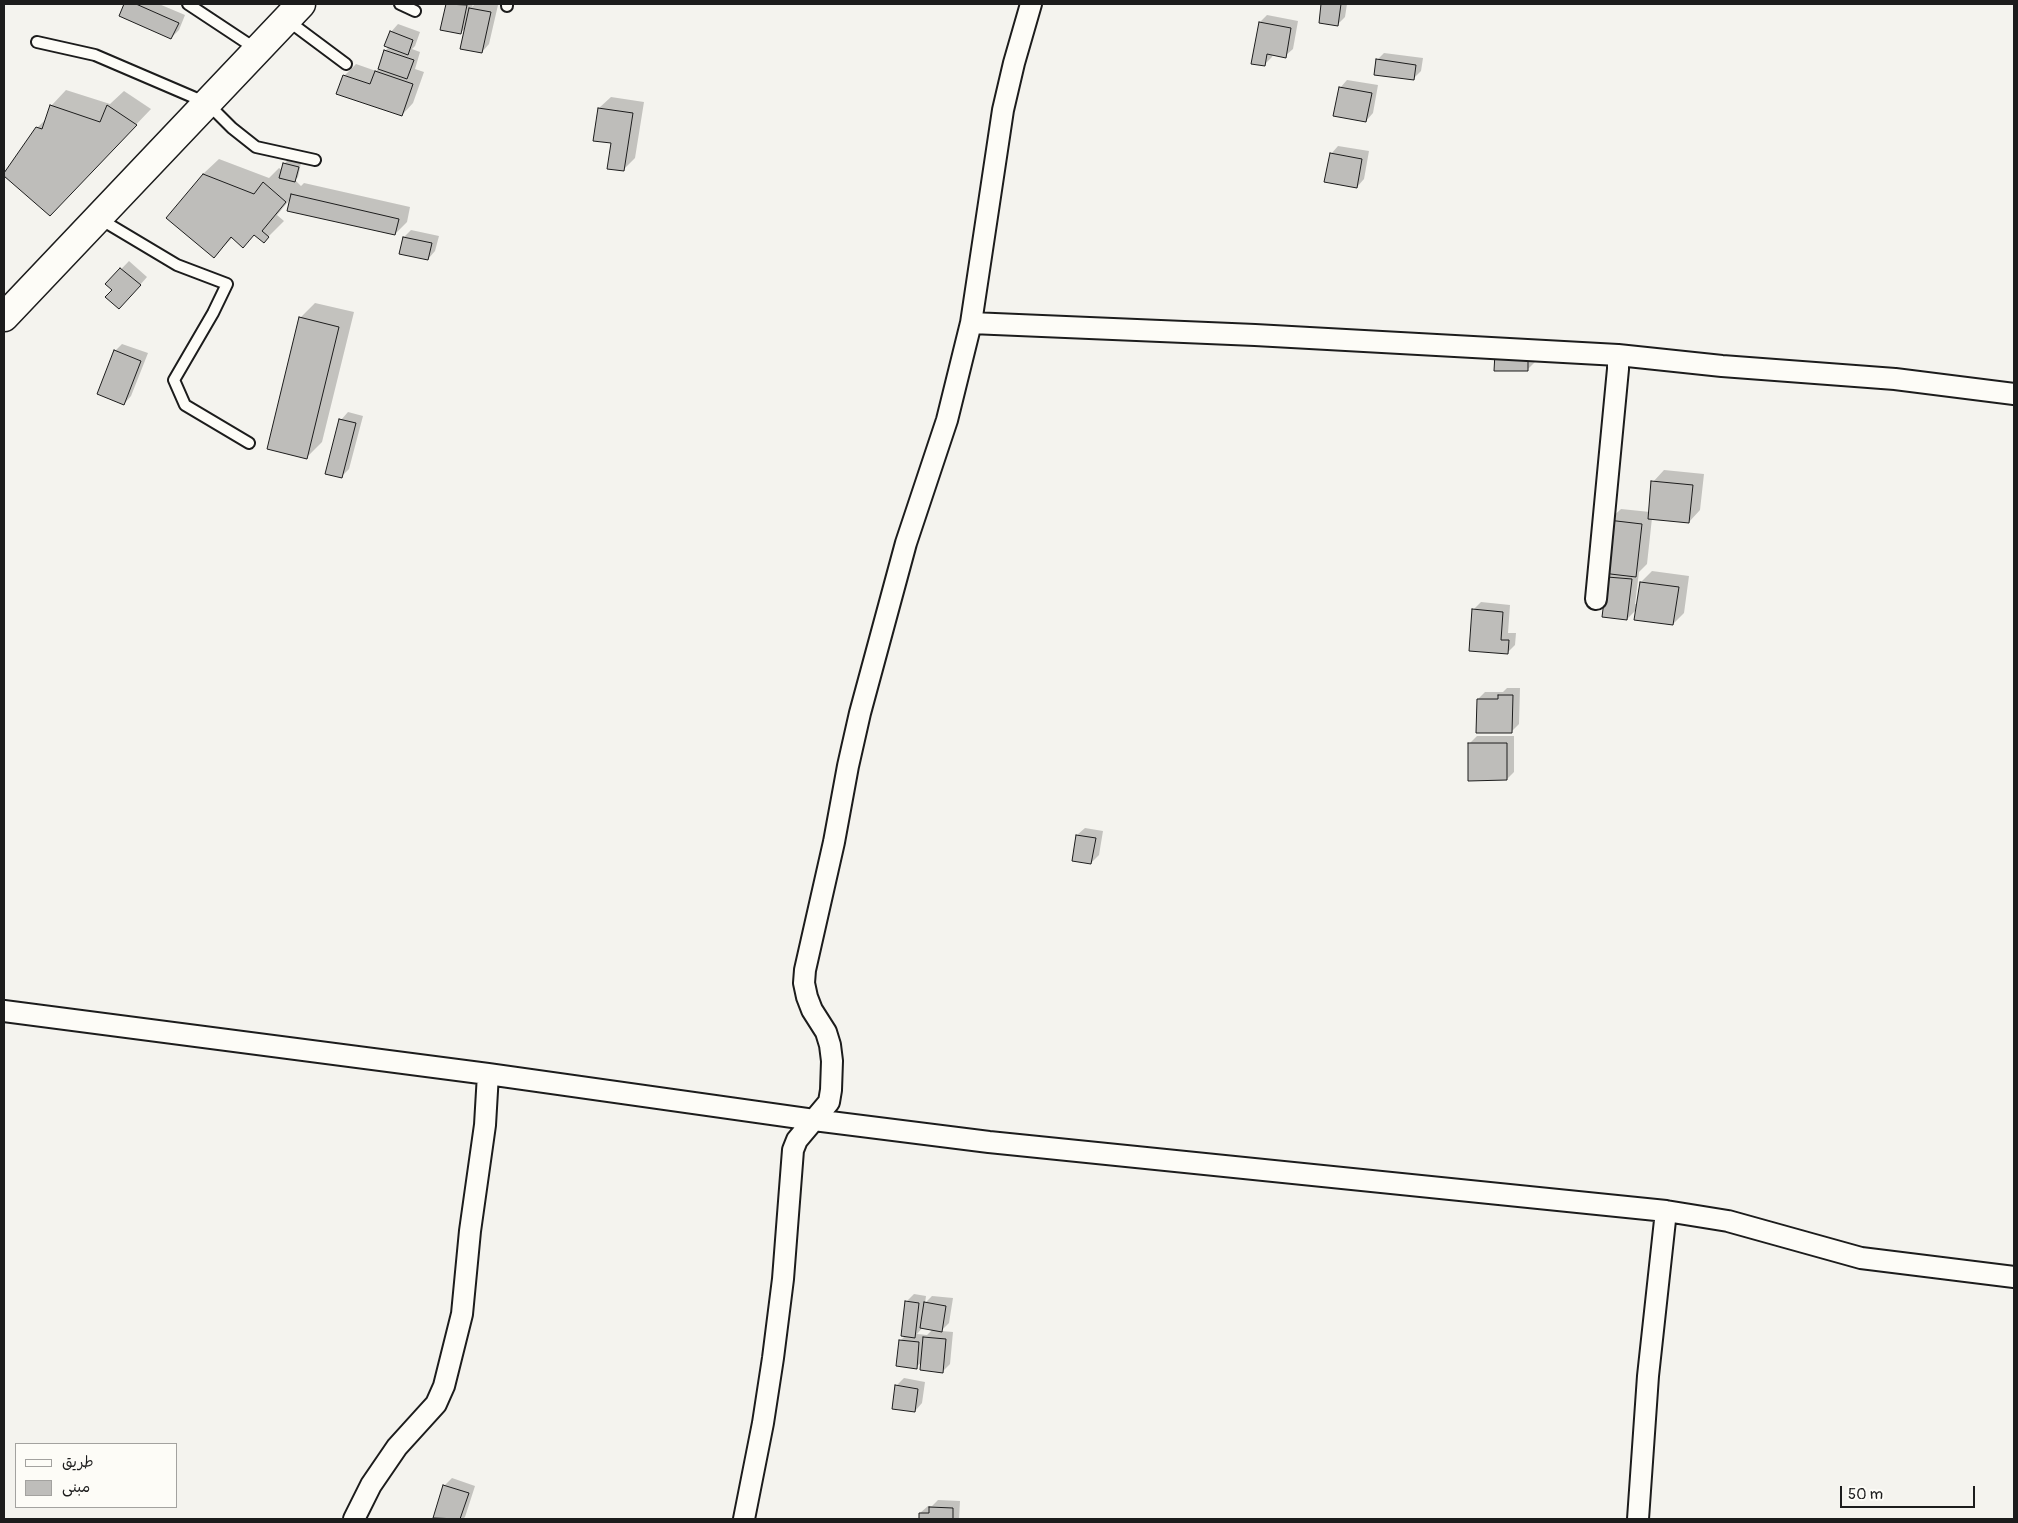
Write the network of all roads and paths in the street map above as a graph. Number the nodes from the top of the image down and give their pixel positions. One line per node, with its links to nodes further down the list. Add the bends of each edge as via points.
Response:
1 (188, 4): 7 (lane)
2 (400, 4): 5 (lane)
3 (1031, 4): 13 (street, via 1003,110)
4 (293, 11): 7 (street); 8 (lane)
5 (415, 11)
6 (37, 42): 9 (lane, via 95,54)
7 (257, 50): 9 (street)
8 (346, 64)
9 (207, 103): 10 (lane, via 256,147); 11 (street)
10 (316, 160)
11 (99, 218): 12 (street); 16 (lane, via 177,265 226,284 174,380 185,405)
12 (4, 317)
13 (972, 322): 14 (street); 20 (street, via 947,420 906,543 860,713 806,963 804,983 807,997 828,1038 832,1061 828,1102)
14 (1618, 355): 15 (street, via 1895,379); 17 (street)
15 (2014, 394)
16 (249, 443)
17 (1596, 599)
18 (4, 1011): 19 (street)
19 (488, 1074): 20 (street); 23 (street, via 485,1126 462,1314 444,1386 436,1404 397,1447)
20 (814, 1120): 21 (street, via 989,1142); 24 (street, via 793,1150 776,1338)
21 (1666, 1211): 22 (street, via 1728,1221 1861,1258); 25 (street, via 1648,1376)
22 (2014, 1277)
23 (354, 1519)
24 (744, 1519)
25 (1638, 1519)

